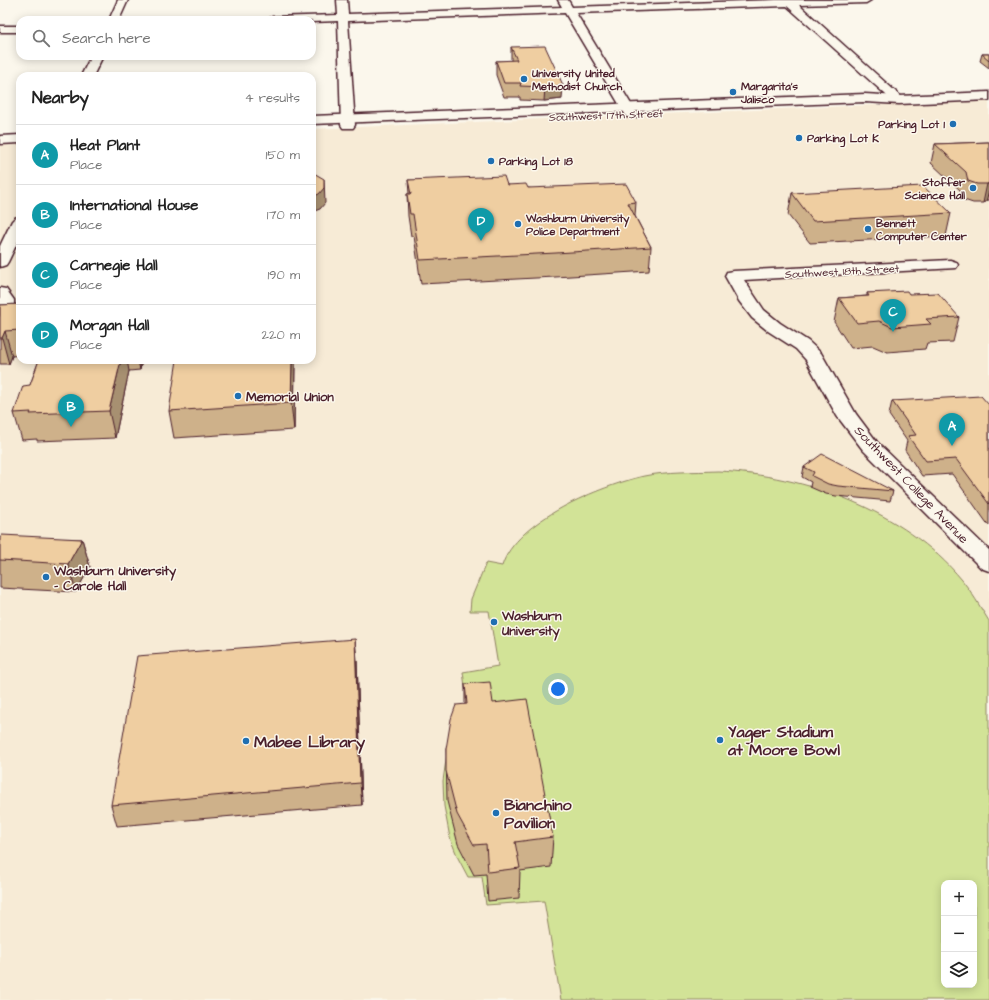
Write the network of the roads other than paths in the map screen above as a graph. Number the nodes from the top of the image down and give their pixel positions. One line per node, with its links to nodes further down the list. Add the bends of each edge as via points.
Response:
1 (123, 0): 6 (street)
2 (342, 0): 7 (street)
3 (866, 0): 4 (street)
4 (788, 1): 5 (street); 14 (street)
5 (566, 5): 7 (street); 15 (street)
6 (116, 16)
7 (343, 18): 8 (street); 17 (street)
8 (316, 19)
9 (16, 28): 10 (street)
10 (0, 29)
11 (95, 60): 12 (street)
12 (89, 72)
13 (989, 96): 14 (street, Southwest 17th Street)
14 (899, 100): 15 (street, Southwest 17th Street, via 873,104)
15 (629, 110): 17 (street, Southwest 17th Street)
16 (316, 120): 17 (street, Southwest 17th Street)
17 (348, 122): 18 (street, Southwest 17th Street)
18 (316, 126)
19 (16, 131): 20 (street)
20 (0, 132)
21 (16, 139): 22 (street)
22 (0, 140)
23 (16, 229): 24 (street)
24 (0, 262)
25 (950, 265): 26 (street, Southwest 18th Street)
26 (733, 276): 29 (street, Southwest College Avenue, via 758,314 802,345 814,357 847,416 870,446)
27 (0, 293): 28 (street, via 5,305)
28 (0, 310)
29 (989, 563)

